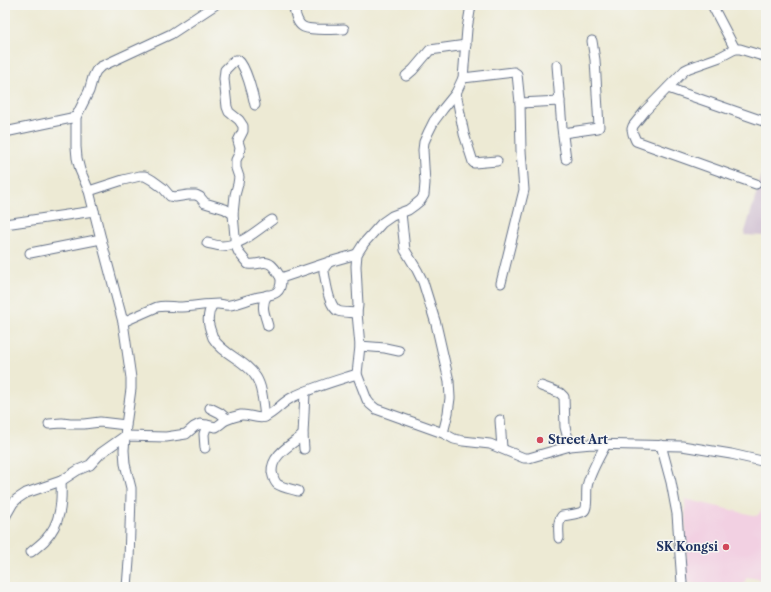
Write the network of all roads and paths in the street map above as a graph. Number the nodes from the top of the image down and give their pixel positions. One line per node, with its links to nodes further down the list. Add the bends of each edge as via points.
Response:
1 (215, 5): 18 (street, via 171,34 100,67)
2 (293, 5): 5 (street, via 300,24 304,27)
3 (471, 5): 7 (street)
4 (712, 5): 8 (street)
5 (344, 29)
6 (592, 41): 21 (street, via 599,127)
7 (466, 45): 11 (street, via 430,50); 12 (street)
8 (735, 49): 9 (street); 13 (street, via 685,70)
9 (766, 58)
10 (557, 64): 15 (street)
11 (406, 76)
12 (463, 78): 14 (street); 16 (street, via 514,72 517,74)
13 (668, 88): 19 (street); 24 (street, via 633,126 636,141)
14 (456, 93): 23 (street, via 464,134 473,162); 27 (street, via 434,121 424,142 424,195 415,205)
15 (560, 101): 16 (street); 21 (street)
16 (520, 103): 38 (street, via 524,190)
17 (255, 105): 28 (street, via 242,63 235,60 224,74 227,107 243,126 238,141 240,148 236,168 239,177)
18 (76, 117): 20 (street); 25 (street, via 76,147 80,170)
19 (766, 122)
20 (5, 132)
21 (563, 133): 22 (street)
22 (566, 159)
23 (497, 161)
24 (756, 184)
25 (89, 191): 26 (street); 28 (street, via 145,176 170,196 196,196 205,203)
26 (94, 211): 30 (street); 31 (street)
27 (401, 213): 35 (street, via 382,223); 56 (street, via 405,250 423,282 449,381 450,398)
28 (233, 214): 33 (street)
29 (272, 220): 33 (street)
30 (5, 224)
31 (101, 239): 34 (street); 42 (street)
32 (207, 243): 33 (street, via 222,246)
33 (235, 244): 37 (street, via 248,264 268,262)
34 (30, 253)
35 (357, 254): 36 (street); 41 (street)
36 (328, 262): 37 (street); 41 (street, via 324,272 332,306 338,311)
37 (281, 278): 39 (street, via 279,290)
38 (501, 283)
39 (267, 295): 40 (street, via 230,305); 43 (street, via 263,308)
40 (212, 305): 42 (street, via 162,306); 50 (street, via 208,319 213,338 256,377)
41 (357, 313): 44 (street)
42 (123, 322): 54 (street, via 131,378)
43 (268, 326)
44 (360, 346): 45 (street); 46 (street)
45 (399, 351)
46 (357, 374): 48 (street); 56 (street, via 367,400 376,409)
47 (541, 386): 61 (street, via 564,397 565,427)
48 (305, 392): 50 (street, via 288,400); 57 (street)
49 (210, 408): 51 (street)
50 (265, 417): 51 (street, via 247,415)
51 (227, 419): 55 (street, via 216,427)
52 (500, 420): 63 (street)
53 (49, 424): 54 (street, via 100,422)
54 (126, 425): 58 (street)
55 (208, 425): 58 (street, via 200,424 186,434 166,437); 62 (street, via 204,434)
56 (443, 433): 63 (street, via 454,439)
57 (303, 435): 64 (street); 67 (street, via 280,453 274,461 272,471 277,484)
58 (125, 436): 66 (street, via 101,453 90,465); 72 (street, via 125,464 131,488)
59 (606, 444): 60 (street); 61 (street); 69 (street, via 588,484 585,510 560,518)
60 (661, 445): 65 (street, via 689,447); 71 (street, via 677,514)
61 (570, 446): 63 (street, via 529,458)
62 (205, 448)
63 (502, 448)
64 (304, 449)
65 (766, 462)
66 (61, 481): 68 (street, via 17,499); 70 (street, via 62,498 57,520 46,539)
67 (298, 491)
68 (6, 512)
69 (558, 538)
70 (31, 552)
71 (682, 583)
72 (127, 587)

